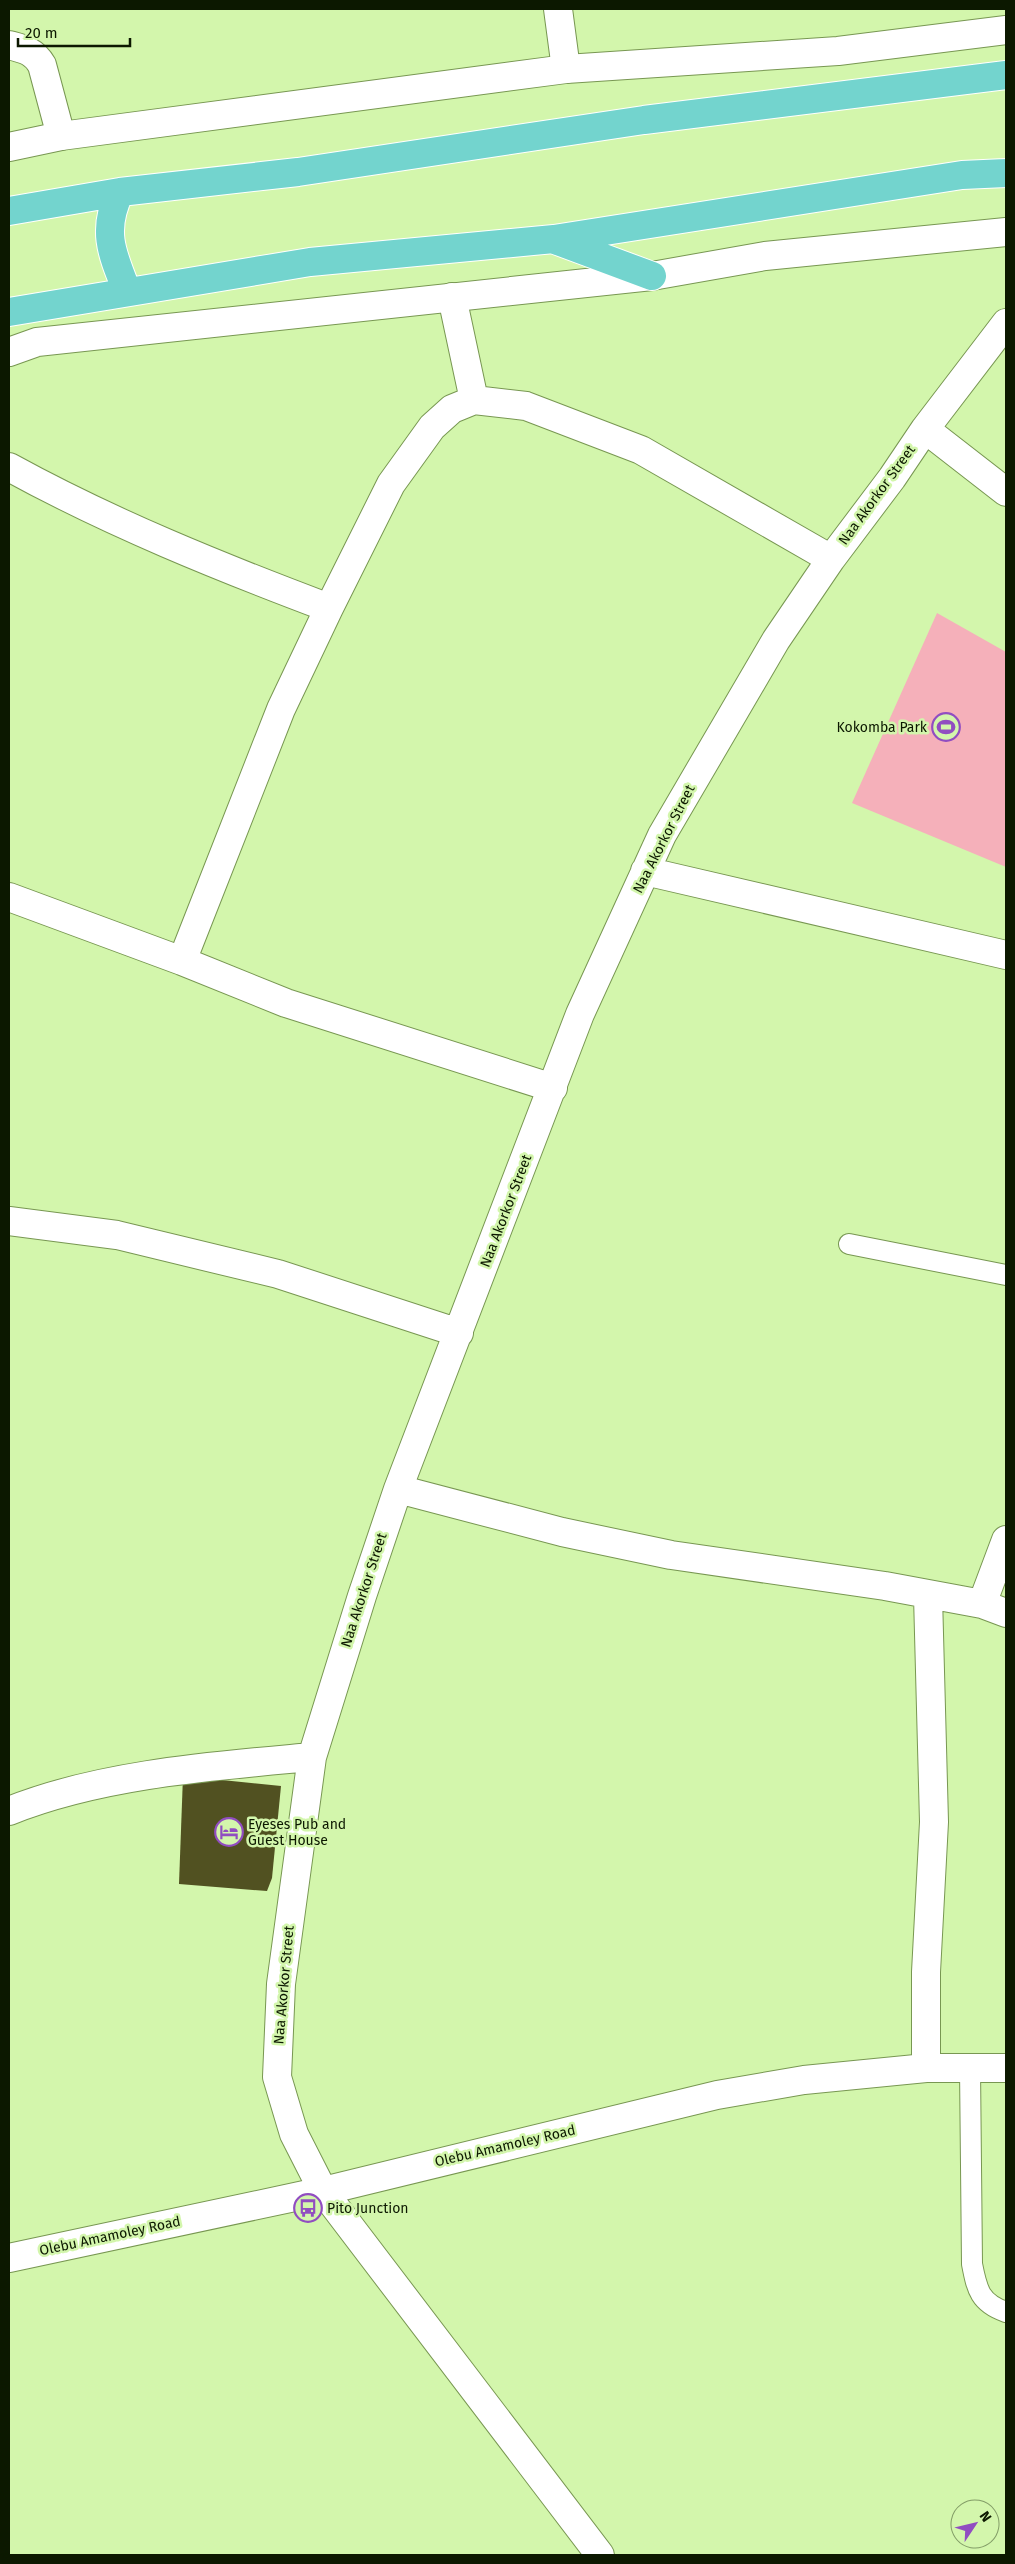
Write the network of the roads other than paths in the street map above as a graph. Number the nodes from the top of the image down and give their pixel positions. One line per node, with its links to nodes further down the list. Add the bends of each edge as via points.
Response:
1 (558, 9): 4 (street)
2 (1006, 30): 4 (street, via 838,51)
3 (9, 45): 6 (street, via 37,55)
4 (566, 69): 6 (street)
5 (1006, 75): 9 (main road, via 644,120 298,172)
6 (61, 136): 7 (street)
7 (9, 147)
8 (1006, 173): 12 (main road, via 962,175)
9 (120, 192): 10 (main road); 14 (main road, via 111,210 110,235)
10 (9, 211)
11 (1006, 232): 13 (street, via 765,256)
12 (554, 240): 13 (main road); 14 (main road, via 310,262)
13 (652, 276): 15 (street)
14 (127, 291): 16 (main road)
15 (452, 296): 18 (street, via 37,342); 19 (street)
16 (9, 312)
17 (1006, 323): 20 (street, Naa Akorkor Street)
18 (9, 352)
19 (474, 400): 23 (street, via 526,406 640,450); 24 (street, via 452,409 432,427 391,484)
20 (925, 429): 22 (street); 23 (street, Naa Akorkor Street)
21 (9, 467): 24 (street, via 70,500 248,577)
22 (1006, 492)
23 (831, 559): 25 (street, Naa Akorkor Street, via 776,640 662,835)
24 (329, 608): 28 (street, via 281,709)
25 (645, 871): 27 (street); 29 (street, Naa Akorkor Street, via 580,1014)
26 (9, 897): 28 (street)
27 (1006, 955)
28 (182, 961): 29 (street, via 286,1003)
29 (553, 1088): 33 (street, Naa Akorkor Street)
30 (9, 1221): 33 (street, via 117,1235 278,1274)
31 (849, 1244): 32 (lane)
32 (1006, 1275)
33 (459, 1333): 34 (street, Naa Akorkor Street)
34 (398, 1488): 36 (street, via 562,1532 671,1555 806,1574); 38 (street, Naa Akorkor Street)
35 (1006, 1540): 37 (street)
36 (928, 1596): 37 (street); 40 (street, via 934,1822 926,1972)
37 (994, 1608)
38 (312, 1757): 39 (street, via 208,1766 128,1779 32,1802); 43 (street, Naa Akorkor Street, via 282,1984 277,2077 294,2134)
39 (9, 1812)
40 (926, 2068): 41 (street, Olebu Amamoley Road); 43 (street, Olebu Amamoley Road, via 804,2080 717,2095)
41 (970, 2068): 42 (street, Olebu Amamoley Road); 45 (lane, via 972,2264 976,2286 989,2306)
42 (1006, 2068)
43 (323, 2191): 44 (street, Olebu Amamoley Road); 46 (street, Naa Akorkor Street)
44 (9, 2258)
45 (1006, 2312)
46 (600, 2555)

